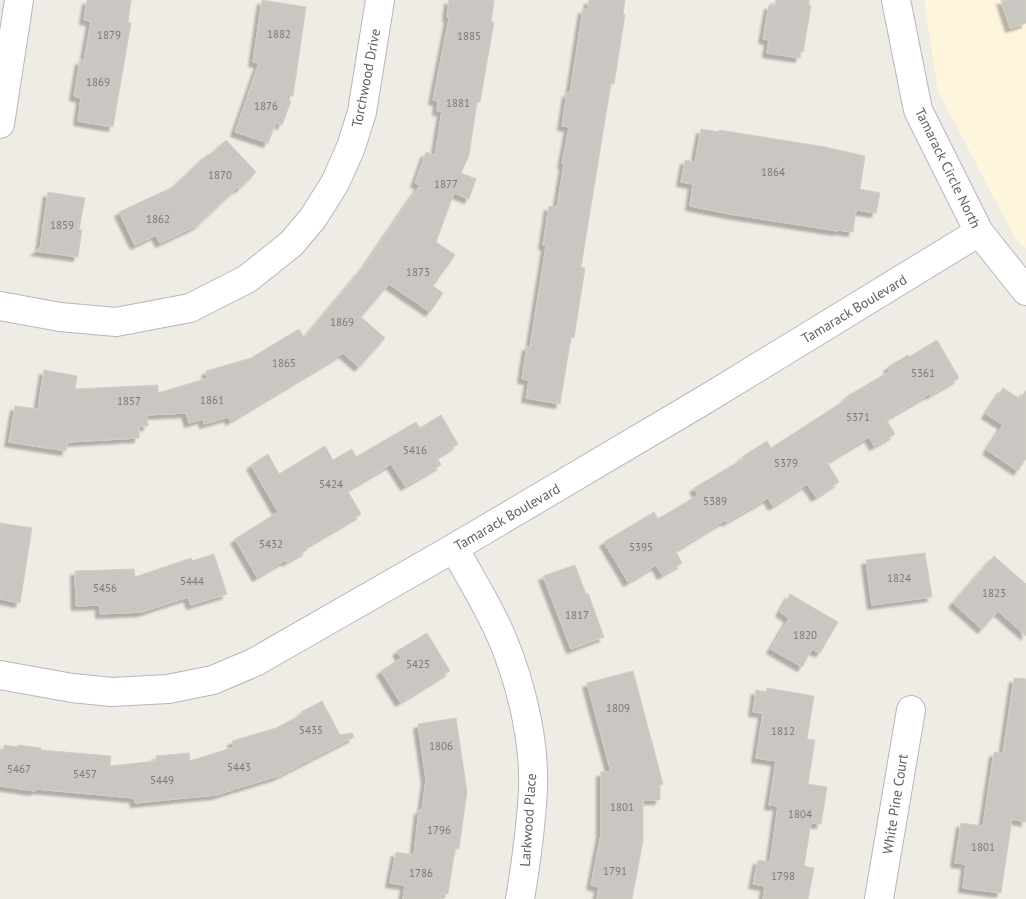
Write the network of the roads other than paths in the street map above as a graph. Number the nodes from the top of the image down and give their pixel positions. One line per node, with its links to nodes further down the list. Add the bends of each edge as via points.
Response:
1 (19, 0): 4 (street)
2 (380, 0): 7 (street, Torchwood Drive, via 362,112 351,147 314,218 291,244 269,262 247,279 190,308 116,322 60,317)
3 (896, 0): 5 (street, Tamarack Circle North, via 918,110)
4 (0, 124)
5 (979, 232): 6 (street, Tamarack Circle North); 8 (street, Tamarack Boulevard)
6 (1026, 291)
7 (0, 306)
8 (454, 548): 9 (street, Tamarack Boulevard, via 255,662 213,680 168,689 112,692); 11 (street, Larkwood Place, via 502,638 521,690 530,740 533,788)
9 (0, 675)
10 (911, 710): 12 (street, White Pine Court)
11 (520, 899)
12 (879, 899)

